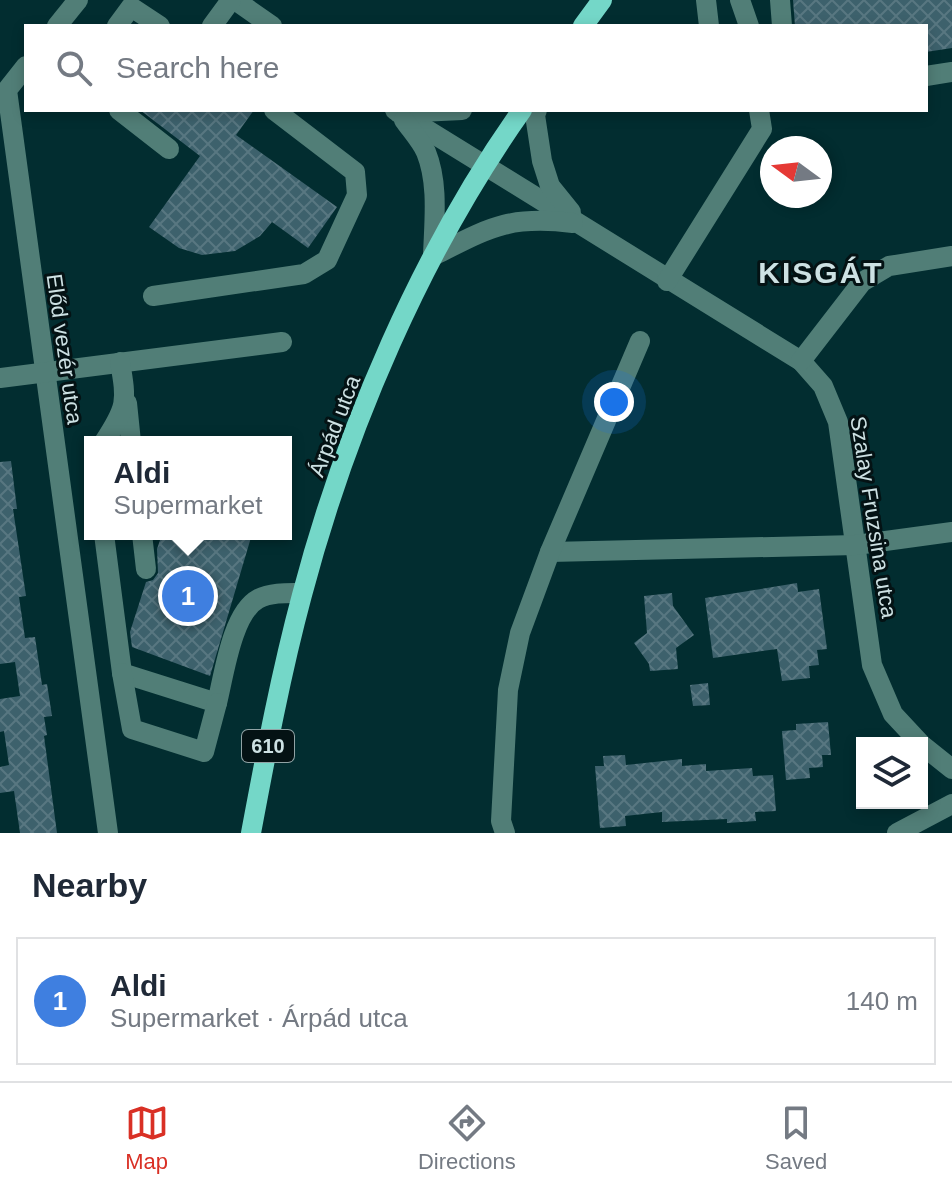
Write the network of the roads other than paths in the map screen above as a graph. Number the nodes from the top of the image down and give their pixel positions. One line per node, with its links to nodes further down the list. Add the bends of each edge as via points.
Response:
1 (78, 0): 7 (street)
2 (602, 0): 12 (main road)
3 (706, 0): 13 (street)
4 (740, 0): 14 (street)
5 (780, 0): 15 (street)
6 (240, 2): 10 (street); 11 (street)
7 (59, 24)
8 (118, 24): 9 (street, via 131,7)
9 (157, 24)
10 (214, 24)
11 (269, 24)
12 (584, 24)
13 (709, 24)
14 (748, 24)
15 (782, 24)
16 (24, 68): 19 (street, Előd vezér utca)
17 (952, 72): 18 (street)
18 (928, 76)
19 (4, 91): 37 (street, Előd vezér utca)
20 (122, 112): 26 (street)
21 (277, 112): 32 (street, via 355,172 357,195 327,260 304,274)
22 (397, 112): 27 (street, Szalay Fruzsina utca); 29 (street, via 425,150 435,201)
23 (521, 112): 27 (main road, Árpád utca / 610)
24 (536, 112): 28 (street, Szalay Fruzsina utca, via 550,186)
25 (760, 120): 31 (street)
26 (169, 149)
27 (485, 164): 28 (street, Szalay Fruzsina utca); 29 (main road, Árpád utca / 610)
28 (581, 224): 29 (street, Szalay Fruzsina utca, via 506,222); 31 (street, Szalay Fruzsina utca)
29 (433, 256): 48 (main road, Árpád utca / 610, via 371,392)
30 (952, 256): 35 (street, via 889,266 862,282)
31 (667, 281): 35 (street, Szalay Fruzsina utca)
32 (153, 296)
33 (640, 341): 46 (street)
34 (282, 342): 36 (street)
35 (801, 361): 45 (street, Szalay Fruzsina utca, via 823,386 838,422)
36 (120, 362): 37 (street); 39 (street)
37 (44, 372): 38 (street); 55 (street, Előd vezér utca)
38 (0, 378)
39 (127, 399): 40 (street); 41 (street)
40 (108, 436)
41 (130, 436)
42 (952, 532): 45 (street)
43 (105, 540): 49 (street)
44 (143, 540): 47 (street)
45 (856, 545): 46 (street); 51 (street, Szalay Fruzsina utca, via 872,665 893,714)
46 (550, 552): 57 (street, via 520,633 508,690 501,821)
47 (146, 569)
48 (302, 593): 50 (street, via 259,598 247,608); 56 (main road, Árpád utca / 610)
49 (122, 673): 50 (street); 50 (street, via 132,729 204,752)
50 (217, 703)
51 (914, 737)
52 (928, 750): 53 (street, Szalay Fruzsina utca)
53 (952, 769)
54 (952, 804): 58 (street)
55 (108, 833)
56 (251, 833)
57 (505, 833)
58 (897, 833)

